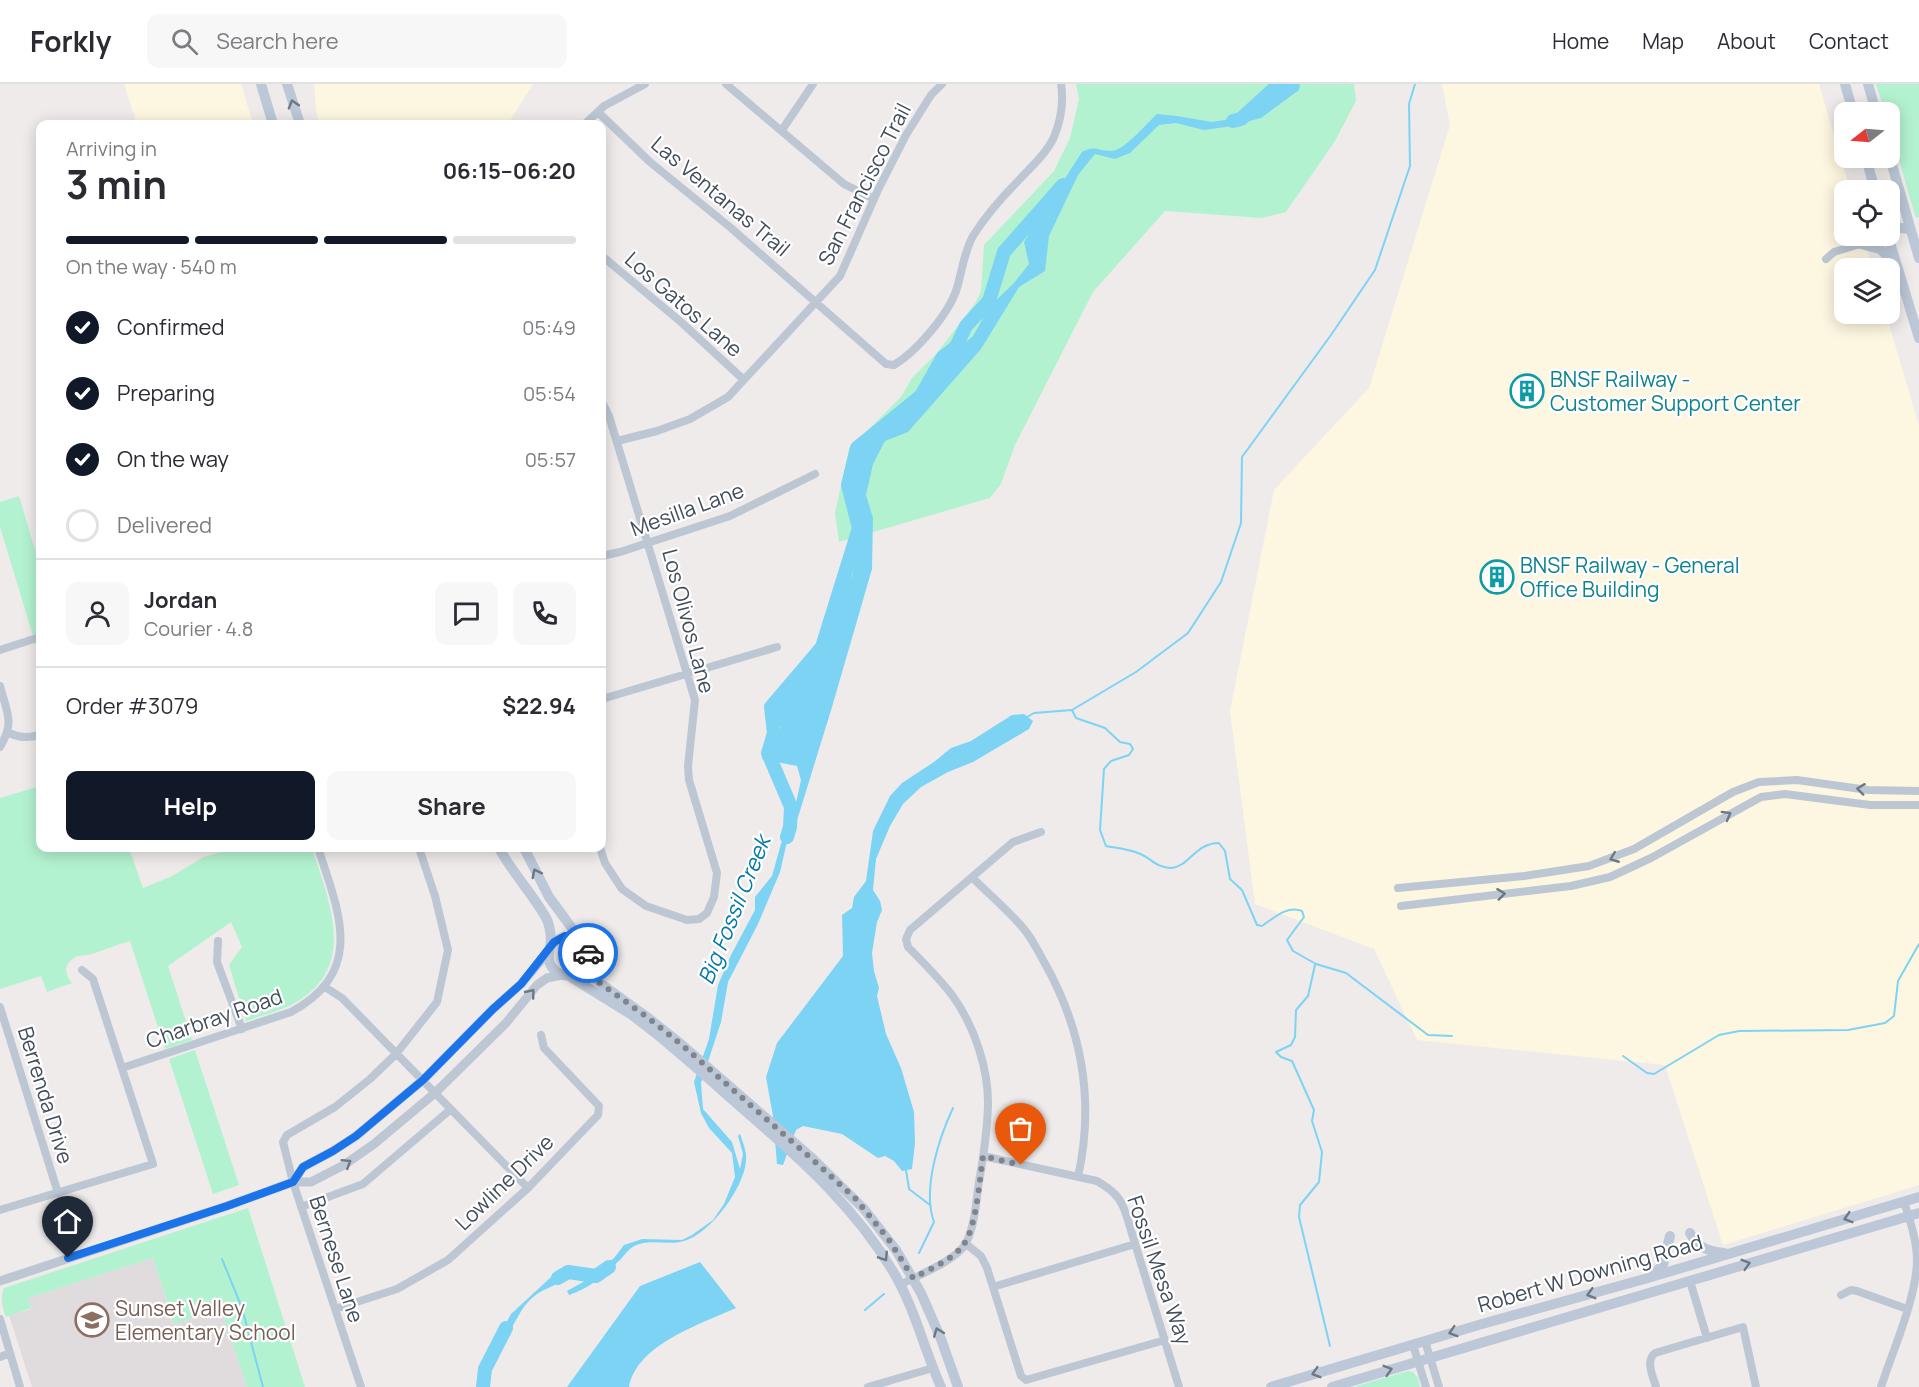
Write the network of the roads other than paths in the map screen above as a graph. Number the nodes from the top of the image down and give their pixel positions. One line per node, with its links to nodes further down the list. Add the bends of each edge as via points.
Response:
1 (261, 84): 13 (main road)
2 (287, 84): 14 (main road, one-way to 2)
3 (645, 84): 12 (street)
4 (726, 84): 16 (street)
5 (813, 84): 16 (street)
6 (942, 84): 18 (street, San Francisco Trail, via 906,135)
7 (1061, 84): 28 (street, Las Ventanas Trail, via 1062,109 1053,140 992,209 972,239 956,291 943,316 906,358 894,365 886,364)
8 (1845, 84): 10 (main road)
9 (1868, 84): 11 (main road)
10 (1850, 102)
11 (1873, 102)
12 (598, 112): 15 (street); 28 (street, Las Ventanas Trail, via 650,162)
13 (272, 120)
14 (299, 120)
15 (589, 120)
16 (782, 130): 18 (street, via 844,184)
17 (1893, 168): 20 (main road)
18 (874, 199): 28 (street, San Francisco Trail, via 840,276)
19 (1900, 228): 20 (main road)
20 (1910, 229): 24 (main road)
21 (1854, 246): 26 (street, via 1834,252)
22 (1869, 246): 23 (main road, via 1880,249)
23 (1890, 258)
24 (1919, 258)
25 (606, 259): 30 (street, Los Gatos Lane)
26 (1826, 259)
27 (1900, 275): 29 (main road)
28 (816, 301): 30 (street, San Francisco Trail)
29 (1919, 338)
30 (743, 380): 32 (street, San Francisco Trail, via 728,398 690,419)
31 (606, 410): 32 (street, Los Olivos Lane)
32 (617, 441): 34 (street, Los Olivos Lane)
33 (816, 474): 34 (street, Mesilla Lane, via 730,516)
34 (648, 542): 35 (street, Mesilla Lane); 39 (street, Los Olivos Lane)
35 (606, 555)
36 (36, 639): 38 (street)
37 (777, 647): 39 (street)
38 (0, 650)
39 (687, 674): 41 (street); 58 (street, Los Olivos Lane, via 694,700 689,780 717,873 707,913 699,919 687,920 646,906 622,889)
40 (0, 686): 42 (street, via 10,722)
41 (606, 698)
42 (9, 733): 43 (street, via 16,737); 44 (street)
43 (36, 736)
44 (0, 747)
45 (1774, 780): 46 (street, one-way to 45); 48 (street); 51 (street, via 1733,792)
46 (1887, 791): 47 (street); 50 (street)
47 (1919, 791)
48 (1776, 794): 50 (street); 53 (street, one-way to 48, via 1761,796)
49 (1919, 805): 50 (street)
50 (1883, 806)
51 (1666, 831): 53 (street); 59 (street, one-way to 59, via 1611,860)
52 (1041, 832): 60 (street, via 1013,842)
53 (1676, 843): 63 (street, via 1610,877)
54 (319, 852): 72 (street, Charbray Road, via 338,907 341,932 338,962)
55 (420, 852): 77 (street, via 448,950 437,1002)
56 (502, 852): 68 (main road, via 547,918)
57 (526, 852): 67 (main road, one-way to 57, via 549,897)
58 (601, 852)
59 (1524, 876): 61 (street); 63 (street)
60 (972, 877): 82 (street, via 910,930 906,939 908,947 952,995 970,1027 983,1064 988,1106); 84 (street, via 1027,932 1068,1013 1086,1090 1086,1131)
61 (1462, 881): 62 (street); 64 (street)
62 (1398, 888)
63 (1527, 891): 64 (street, one-way to 63)
64 (1463, 898): 65 (street)
65 (1401, 906)
66 (218, 941): 74 (street, via 218,962)
67 (582, 941): 68 (main road, via 565,936); 69 (main road)
68 (550, 949): 71 (main road, via 550,964); 79 (street, via 521,984)
69 (588, 957): 71 (main road, via 584,969); 76 (main road, via 600,983 647,1017)
70 (82, 970): 78 (street, via 93,979)
71 (566, 975): 76 (main road); 80 (street, one-way to 71, via 506,1023 537,985 547,978)
72 (325, 987): 74 (street, Charbray Road, via 309,1003); 77 (street, via 342,998)
73 (0, 1007): 87 (street, Berrenda Drive)
74 (242, 1029): 78 (street, Charbray Road)
75 (541, 1035): 86 (street, Lowline Drive, via 544,1048 599,1106 599,1111)
76 (681, 1049): 83 (main road)
77 (396, 1054): 79 (street); 85 (street, Bernese Lane, via 335,1107 284,1138)
78 (122, 1068): 87 (street, via 153,1164)
79 (423, 1080): 80 (street); 85 (street, via 356,1136 303,1167)
80 (435, 1093): 81 (street); 85 (street, one-way to 80, via 311,1182 344,1165)
81 (451, 1109): 86 (street); 90 (street, via 363,1184)
82 (983, 1156): 84 (street, Fossil Mesa Way); 95 (street)
83 (810, 1163): 98 (main road, via 864,1209); 102 (main road, one-way to 102, via 859,1221)
84 (1078, 1177): 96 (street, Fossil Mesa Way, via 1097,1181 1122,1200)
85 (293, 1182): 90 (street, Bernese Lane); 100 (street)
86 (528, 1188): 105 (street, Lowline Drive, via 448,1260 397,1289)
87 (58, 1193): 91 (street)
88 (1919, 1197): 89 (main road, Robert W Downing Road)
89 (1904, 1202): 92 (street); 97 (main road, Robert W Downing Road, one-way to 97)
90 (302, 1207): 105 (street, Bernese Lane)
91 (0, 1210)
92 (1914, 1214): 101 (main road, Robert W Downing Road, one-way to 92); 106 (street, via 1917,1259)
93 (1690, 1233): 97 (main road, via 1701,1247)
94 (1670, 1236): 99 (main road, via 1663,1265)
95 (965, 1243): 98 (street, via 941,1263); 103 (street, via 981,1256)
96 (1135, 1244): 103 (street); 109 (street, Fossil Mesa Way)
97 (1731, 1254): 99 (main road, Robert W Downing Road)
98 (913, 1278): 102 (street); 122 (main road, one-way to 98, via 934,1321)
99 (1648, 1278): 110 (main road, Robert W Downing Road, one-way to 110)
100 (0, 1281)
101 (1690, 1281): 108 (street); 114 (main road, Robert W Downing Road)
102 (900, 1285): 116 (main road)
103 (993, 1287): 109 (street, via 1021,1376 1026,1380)
104 (1841, 1295): 106 (street, via 1857,1291)
105 (335, 1309): 119 (street, Bernese Lane)
106 (1907, 1309): 130 (street)
107 (0, 1319): 112 (street)
108 (1707, 1338): 128 (street, via 1651,1356); 129 (street, via 1743,1327)
109 (1165, 1340): 123 (street, Fossil Mesa Way)
110 (1425, 1341): 111 (main road, Robert W Downing Road); 114 (street)
111 (1413, 1345): 115 (street); 124 (main road, Robert W Downing Road, one-way to 124)
112 (10, 1353): 113 (street); 118 (street)
113 (0, 1357)
114 (1430, 1357): 115 (main road, Robert W Downing Road); 127 (street)
115 (1418, 1361): 125 (main road, Robert W Downing Road, one-way to 115); 126 (street)
116 (933, 1368): 117 (street); 121 (main road)
117 (879, 1385): 120 (street)
118 (21, 1387)
119 (361, 1387)
120 (868, 1387)
121 (941, 1387)
122 (958, 1387)
123 (1179, 1387)
124 (1271, 1387)
125 (1332, 1387)
126 (1426, 1387)
127 (1438, 1387)
128 (1656, 1387)
129 (1756, 1387)
130 (1881, 1387)

